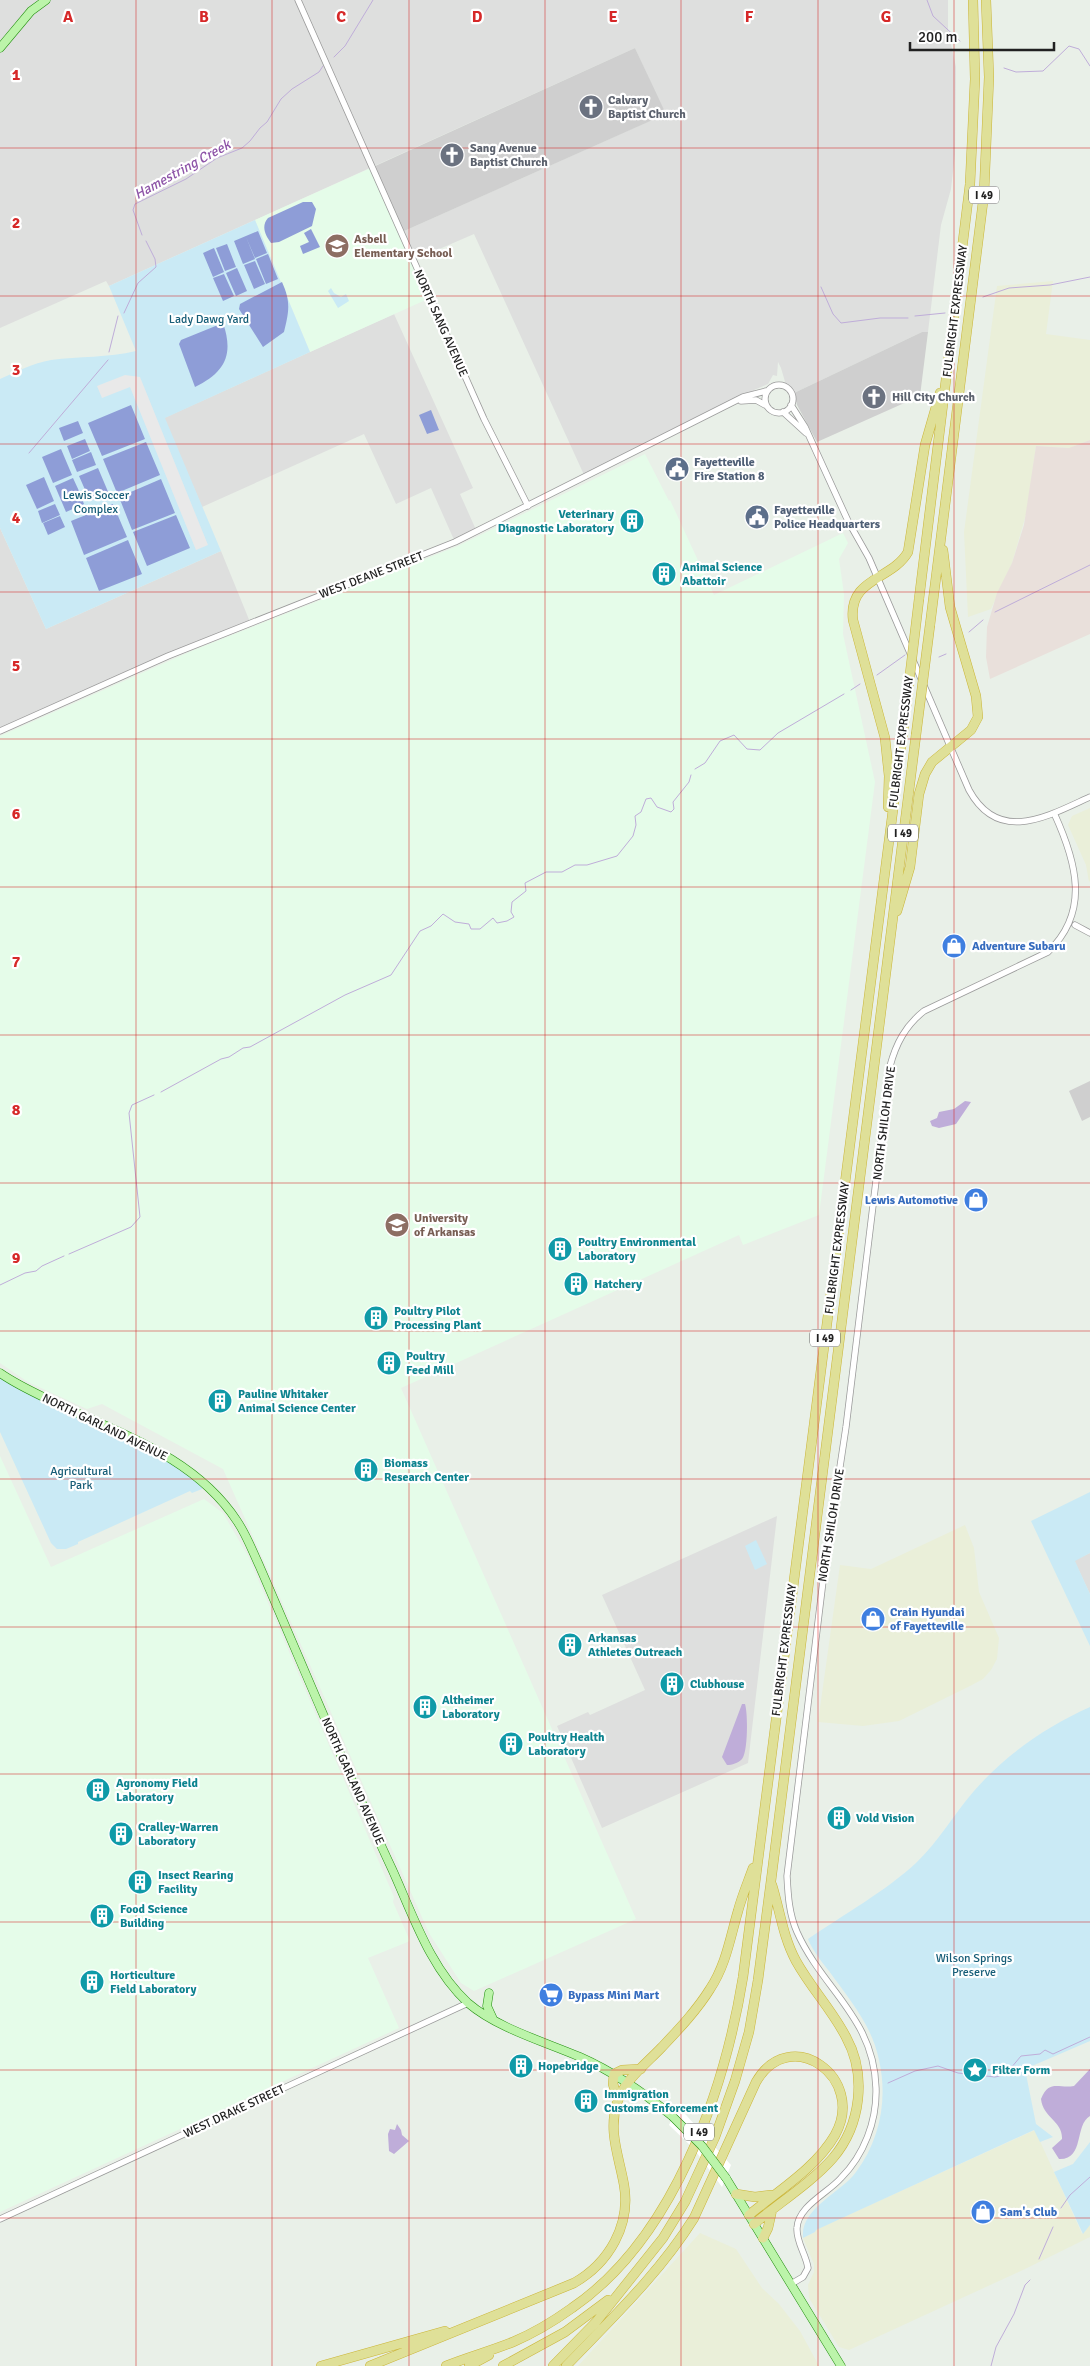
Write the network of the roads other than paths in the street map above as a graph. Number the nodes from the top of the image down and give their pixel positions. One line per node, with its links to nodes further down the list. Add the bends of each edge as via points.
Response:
1 (46, 0): 5 (main road, via 31,11)
2 (298, 0): 13 (street, NORTH SANG AVENUE, via 484,420)
3 (973, 0): 6 (highway, FULBRIGHT EXPRESSWAY / I 49, via 973,155)
4 (986, 0): 14 (highway, FULBRIGHT EXPRESSWAY / I 49, via 989,87 984,194)
5 (0, 48)
6 (949, 364): 15 (highway, via 925,445 910,546 901,562); 20 (highway, FULBRIGHT EXPRESSWAY / I 49, bridge)
7 (766, 391): 8 (street, WEST DEANE STREET); 9 (street); 10 (street, via 774,386 786,386 792,396)
8 (734, 402): 9 (street, WEST DEANE STREET, via 756,400); 13 (street, WEST DEANE STREET)
9 (766, 404): 11 (street, via 771,411)
10 (791, 406): 11 (street); 12 (street)
11 (783, 412): 12 (street)
12 (806, 433): 15 (street)
13 (528, 506): 16 (street, WEST DEANE STREET, via 455,542 168,656)
14 (941, 531): 17 (highway, via 950,607 979,710 971,730); 22 (highway, FULBRIGHT EXPRESSWAY / I 49, bridge)
15 (877, 577): 17 (street); 20 (highway, via 858,594 853,613 885,738)
16 (0, 731)
17 (952, 747): 19 (street, via 969,790 981,808 1000,819 1014,822 1031,822); 22 (highway, via 932,762 922,781 910,866)
18 (1090, 797): 19 (street)
19 (1054, 813): 21 (street, NORTH SHILOH DRIVE, via 1076,860 1082,882)
20 (891, 824): 25 (highway, FULBRIGHT EXPRESSWAY / I 49)
21 (1075, 925): 23 (street); 41 (street, NORTH SHILOH DRIVE, via 1048,952 933,1006 915,1018 898,1041 890,1066 787,1876 790,1911 797,1932 858,2022 869,2047 876,2075 876,2105 868,2134 852,2165 798,2220 797,2236 808,2268 803,2277)
22 (891, 931): 26 (highway, FULBRIGHT EXPRESSWAY / I 49)
23 (1090, 934)
24 (0, 1373): 28 (main road, NORTH GARLAND AVENUE, via 24,1388 177,1462 208,1487 236,1519 425,1941 443,1975)
25 (758, 1851): 30 (highway, via 727,1955 717,1977 703,2000); 44 (highway, FULBRIGHT EXPRESSWAY / I 49, via 733,2029 710,2104 673,2190 649,2231 614,2274 573,2308)
26 (771, 1881): 36 (highway, via 791,1949 847,2038 856,2063 859,2085 853,2123 838,2150 818,2172); 42 (highway, FULBRIGHT EXPRESSWAY / I 49, via 754,2006 725,2111 675,2220)
27 (489, 1993): 29 (main road, via 487,2006)
28 (468, 2003): 29 (main road, NORTH GARLAND AVENUE); 38 (street, WEST DRAKE STREET)
29 (493, 2019): 31 (main road, NORTH GARLAND AVENUE)
30 (641, 2069): 31 (highway); 32 (highway)
31 (614, 2074): 32 (main road, NORTH GARLAND AVENUE); 33 (highway, via 613,2084)
32 (629, 2083): 33 (highway); 34 (main road, NORTH GARLAND AVENUE, bridge, via 672,2116 702,2146)
33 (618, 2100): 43 (highway, via 613,2135 625,2205 610,2251 593,2270 574,2283)
34 (736, 2194): 35 (highway, via 760,2197); 37 (main road, NORTH GARLAND AVENUE)
35 (774, 2194): 37 (highway); 51 (highway, via 825,2150 841,2119 842,2101 836,2080 821,2065 804,2058 780,2059 763,2071 683,2236 654,2274)
36 (772, 2209): 39 (highway); 40 (highway)
37 (749, 2215): 39 (main road, NORTH GARLAND AVENUE)
38 (0, 2219)
39 (754, 2224): 40 (main road, NORTH GARLAND AVENUE)
40 (763, 2238): 41 (main road, NORTH GARLAND AVENUE)
41 (791, 2284): 52 (main road, NORTH GARLAND AVENUE)
42 (623, 2287): 49 (highway, I 49, via 565,2332); 50 (highway, FULBRIGHT EXPRESSWAY, via 596,2322)
43 (467, 2327): 45 (highway, via 426,2335); 46 (highway)
44 (513, 2342): 47 (highway, FULBRIGHT EXPRESSWAY); 48 (highway, I 49)
45 (321, 2366)
46 (370, 2366)
47 (446, 2366)
48 (469, 2366)
49 (503, 2366)
50 (553, 2366)
51 (566, 2366)
52 (841, 2366)

